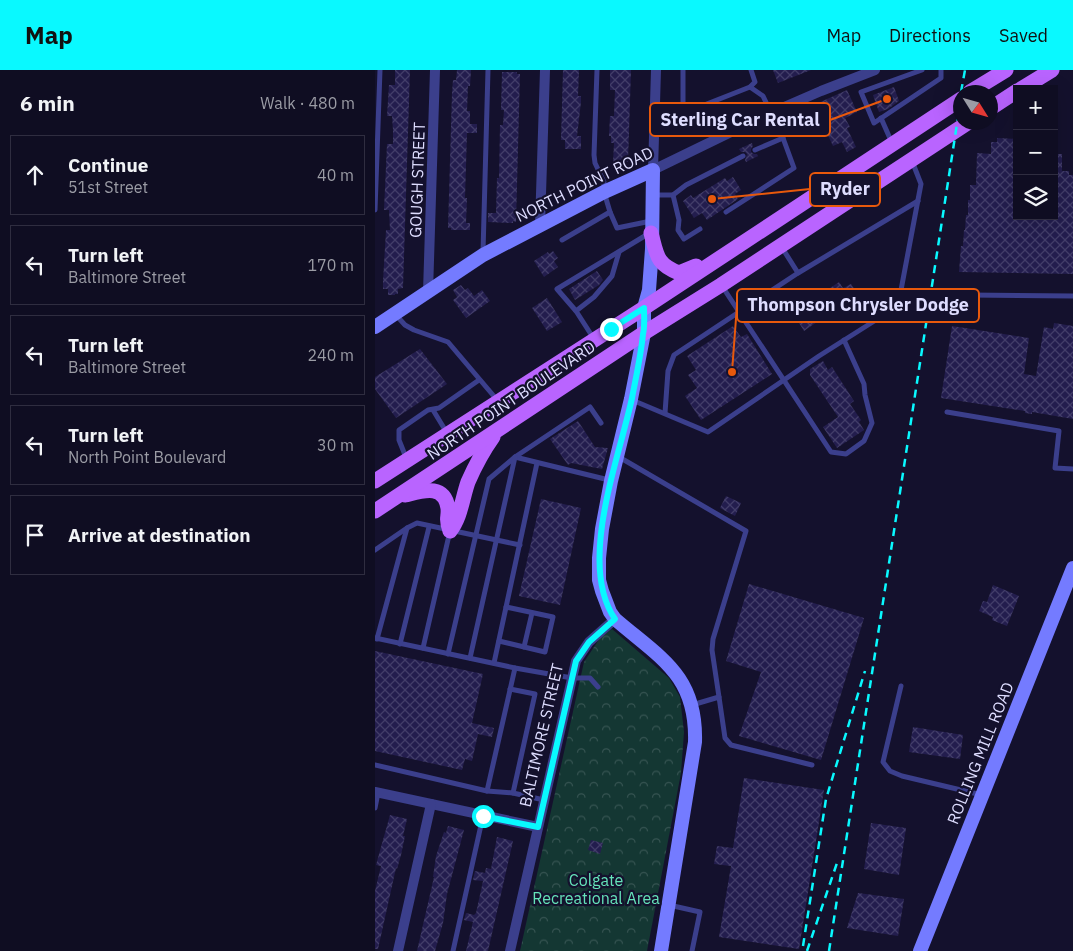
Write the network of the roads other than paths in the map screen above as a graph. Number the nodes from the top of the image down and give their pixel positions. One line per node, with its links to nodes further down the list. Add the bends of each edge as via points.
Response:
1 (380, 70): 33 (lane)
2 (435, 70): 46 (street, GOUGH STREET)
3 (488, 70): 43 (lane)
4 (545, 70): 36 (street)
5 (597, 70): 29 (lane, via 594,155 604,182)
6 (656, 70): 28 (street)
7 (683, 70): 16 (lane, via 683,104 687,108 694,109)
8 (751, 70): 16 (lane, via 755,82)
9 (875, 70): 20 (street, NORTH POINT ROAD)
10 (922, 70): 21 (lane, via 861,92 874,123)
11 (941, 70): 21 (lane, via 941,78)
12 (1005, 70): 14 (main road)
13 (1052, 70): 15 (main road)
14 (981, 85)
15 (1028, 85)
16 (750, 87): 20 (lane, via 763,96)
17 (1013, 94): 18 (main road)
18 (998, 103)
19 (953, 104): 24 (main road, NORTH POINT BOULEVARD)
20 (770, 113): 23 (lane); 28 (street, NORTH POINT ROAD)
21 (881, 118): 24 (lane)
22 (957, 130): 27 (main road, NORTH POINT BOULEVARD)
23 (783, 138): 25 (lane); 35 (lane, via 794,168)
24 (892, 143): 41 (main road, NORTH POINT BOULEVARD)
25 (755, 150)
26 (743, 156): 31 (lane)
27 (912, 160): 32 (lane, via 921,184); 40 (main road, NORTH POINT BOULEVARD)
28 (653, 170): 29 (street, NORTH POINT ROAD); 30 (street)
29 (604, 192): 34 (lane); 36 (street, NORTH POINT ROAD)
30 (652, 195): 31 (lane); 37 (street)
31 (673, 195): 38 (lane, via 678,230 684,239)
32 (918, 201): 44 (lane); 56 (lane, via 898,306)
33 (375, 210)
34 (610, 212): 37 (lane, via 617,228); 39 (lane)
35 (726, 212)
36 (540, 225): 43 (street, NORTH POINT ROAD)
37 (651, 227): 41 (main road, via 659,262 679,273); 42 (lane); 49 (street, via 649,290)
38 (700, 229)
39 (563, 240)
40 (781, 246): 44 (lane); 45 (main road, NORTH POINT BOULEVARD)
41 (731, 249): 49 (main road, NORTH POINT BOULEVARD)
42 (619, 251): 50 (lane, via 612,276 594,297); 50 (lane, via 557,289)
43 (483, 255): 46 (street, NORTH POINT ROAD)
44 (798, 273): 51 (lane)
45 (721, 285): 51 (lane); 54 (main road, NORTH POINT BOULEVARD)
46 (428, 292): 52 (street, NORTH POINT ROAD)
47 (969, 294): 48 (lane)
48 (1073, 296)
49 (644, 308): 54 (street); 55 (main road, NORTH POINT BOULEVARD)
50 (575, 311): 55 (lane)
51 (739, 312): 57 (lane); 63 (lane, via 674,355 668,371)
52 (395, 313): 53 (street, NORTH POINT ROAD); 58 (lane, via 414,330 448,342)
53 (375, 327)
54 (644, 333): 59 (street); 65 (main road, NORTH POINT BOULEVARD)
55 (595, 339): 60 (main road, NORTH POINT BOULEVARD)
56 (844, 340): 57 (lane); 57 (lane, via 864,384 872,422 864,441 846,454 831,452)
57 (784, 379): 63 (lane, via 708,432)
58 (479, 380): 60 (lane); 61 (lane, via 439,408)
59 (631, 400): 63 (lane); 67 (street)
60 (498, 402): 66 (main road, NORTH POINT BOULEVARD)
61 (431, 410): 66 (lane); 69 (lane, via 399,430 399,440)
62 (947, 412): 71 (lane, via 1059,431 1055,468)
63 (665, 414)
64 (601, 423): 68 (lane, via 590,407)
65 (497, 431): 74 (main road, NORTH POINT BOULEVARD); 78 (main road, via 471,476 457,523)
66 (448, 434): 69 (main road, NORTH POINT BOULEVARD)
67 (617, 456): 72 (street); 100 (lane, via 746,530 713,639)
68 (515, 457): 70 (lane); 79 (lane, via 489,479); 80 (lane)
69 (408, 460): 73 (main road, NORTH POINT BOULEVARD)
70 (537, 463): 72 (lane); 81 (lane)
71 (1073, 469)
72 (611, 481): 86 (street, via 602,528 599,570 606,603)
73 (375, 482)
74 (397, 497): 75 (main road, NORTH POINT BOULEVARD); 78 (main road, via 436,491 446,499 446,521)
75 (375, 511)
76 (429, 527): 77 (lane, via 417,523); 78 (lane); 89 (lane)
77 (407, 528): 82 (lane); 87 (lane)
78 (450, 531): 79 (lane); 91 (lane)
79 (475, 536): 80 (lane); 92 (lane)
80 (496, 540): 81 (lane); 93 (lane)
81 (520, 545): 84 (lane)
82 (375, 550)
83 (1073, 568): 107 (street, ROLLING MILL ROAD)
84 (506, 607): 85 (lane); 88 (lane)
85 (533, 613): 90 (lane); 90 (lane, via 553,617 545,652)
86 (615, 619): 96 (street, BALTIMORE STREET, via 582,651); 101 (street, via 673,670)
87 (376, 639): 89 (lane)
88 (499, 642): 90 (lane); 94 (lane)
89 (400, 644): 91 (lane)
90 (524, 647)
91 (423, 648): 92 (lane)
92 (448, 654): 93 (lane)
93 (470, 658): 94 (lane)
94 (494, 663): 95 (lane)
95 (515, 668): 96 (lane); 99 (lane)
96 (572, 678): 98 (lane, via 590,678); 108 (street, BALTIMORE STREET)
97 (901, 686): 107 (lane, via 883,762 889,771)
98 (598, 687)
99 (511, 689): 104 (lane); 106 (lane, via 535,694)
100 (719, 697): 101 (lane); 103 (lane, via 725,738 731,745)
101 (692, 705): 113 (street, via 695,742)
102 (375, 765): 104 (lane)
103 (812, 765)
104 (487, 791): 106 (lane)
105 (377, 792): 109 (street); 110 (lane)
106 (513, 793): 108 (lane)
107 (982, 795): 119 (street, ROLLING MILL ROAD)
108 (544, 800): 112 (street, BALTIMORE STREET)
109 (431, 804): 111 (street); 114 (street)
110 (375, 808)
111 (483, 816): 112 (street); 115 (lane)
112 (538, 827): 116 (street, BALTIMORE STREET)
113 (668, 905): 117 (street); 118 (lane, via 700,912)
114 (399, 951)
115 (453, 951)
116 (510, 951)
117 (661, 951)
118 (693, 951)
119 (920, 951)

